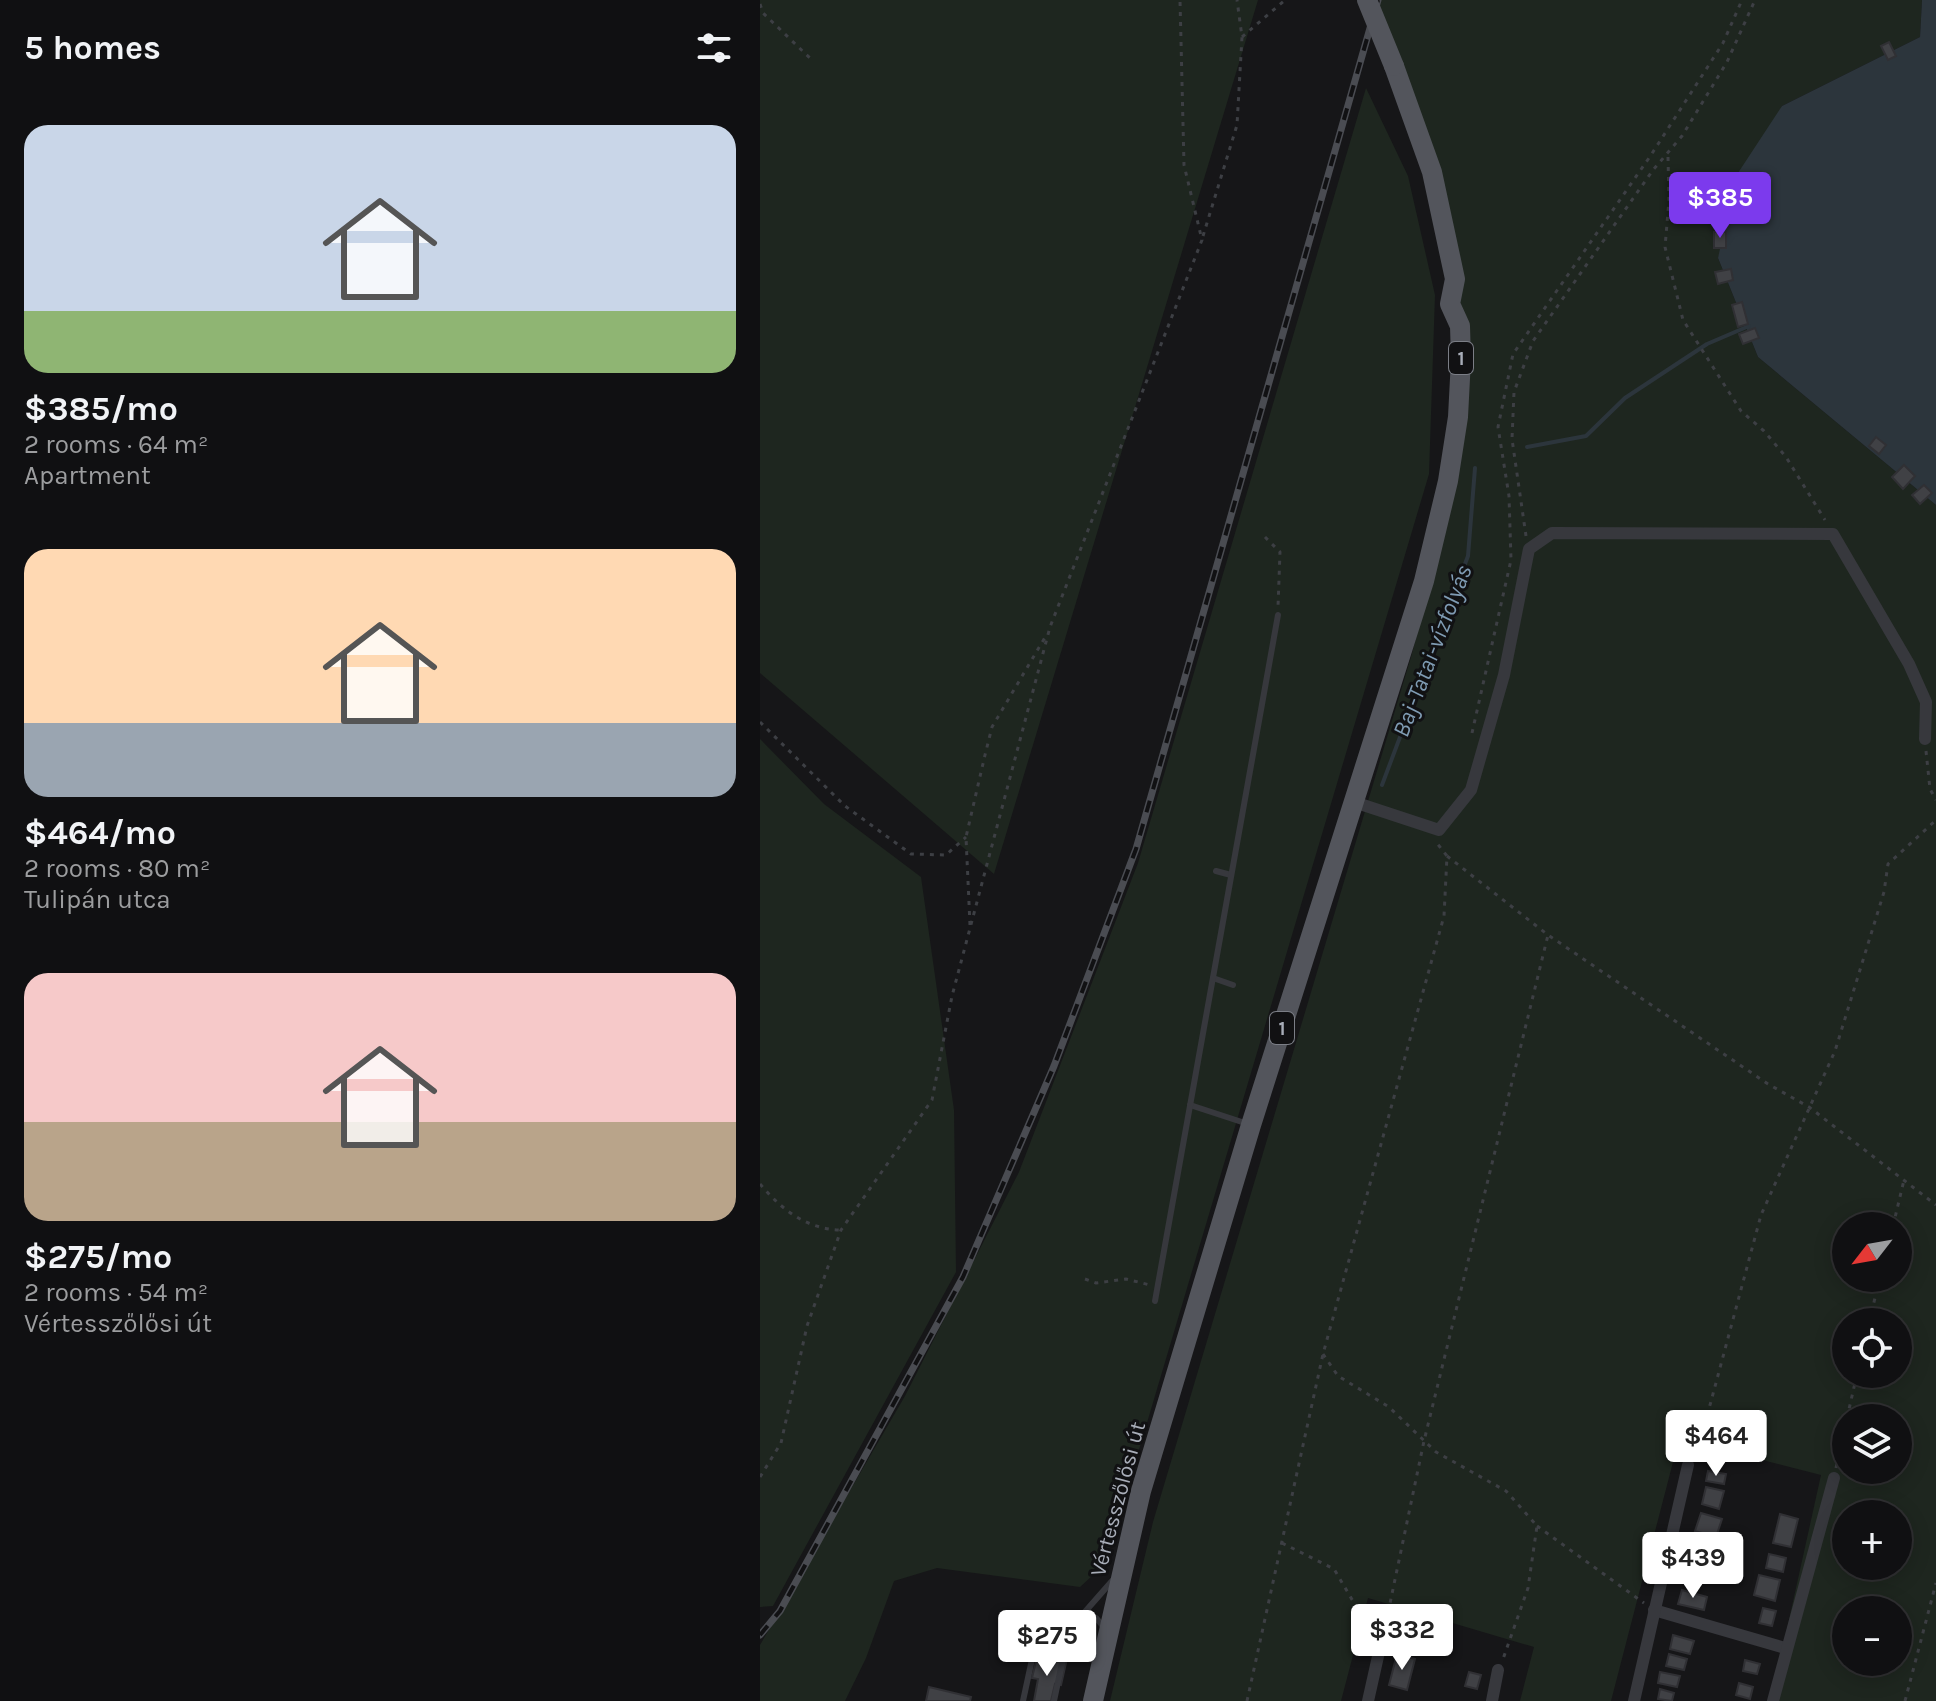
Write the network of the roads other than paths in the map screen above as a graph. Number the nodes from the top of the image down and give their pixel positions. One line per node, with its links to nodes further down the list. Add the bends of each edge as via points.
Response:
1 (1367, 0): 4 (main road, 1, bridge, via 1432,172 1445,221 1455,279 1450,304 1460,326 1460,389 1438,527)
2 (1278, 615): 6 (lane)
3 (1925, 739): 4 (street, via 1926,702 1909,664 1833,534 1552,533 1529,549 1504,675 1471,790 1439,830)
4 (1354, 802): 10 (main road, 1)
5 (1216, 871): 6 (lane)
6 (1231, 875): 7 (lane)
7 (1213, 978): 8 (lane); 9 (lane)
8 (1233, 985)
9 (1190, 1105): 10 (lane); 11 (lane)
10 (1251, 1125): 14 (main road, Vértesszőlősi út / 1, via 1141,1491)
11 (1155, 1301)
12 (1688, 1465): 15 (street)
13 (1832, 1484): 20 (street)
14 (1124, 1565): 16 (lane); 18 (main road, Vértesszőlősi út / 1)
15 (1654, 1610): 20 (street); 27 (street)
16 (1077, 1622): 17 (lane); 18 (lane, via 1096,1618)
17 (1069, 1630): 22 (lane, via 1034,1650); 23 (lane)
18 (1108, 1636): 24 (main road, Vértesszőlősi út / 1)
19 (1381, 1643): 25 (street)
20 (1785, 1648): 28 (street)
21 (1498, 1670): 26 (street)
22 (1023, 1701)
23 (1054, 1701)
24 (1093, 1701)
25 (1368, 1701)
26 (1492, 1701)
27 (1634, 1701)
28 (1773, 1701)

